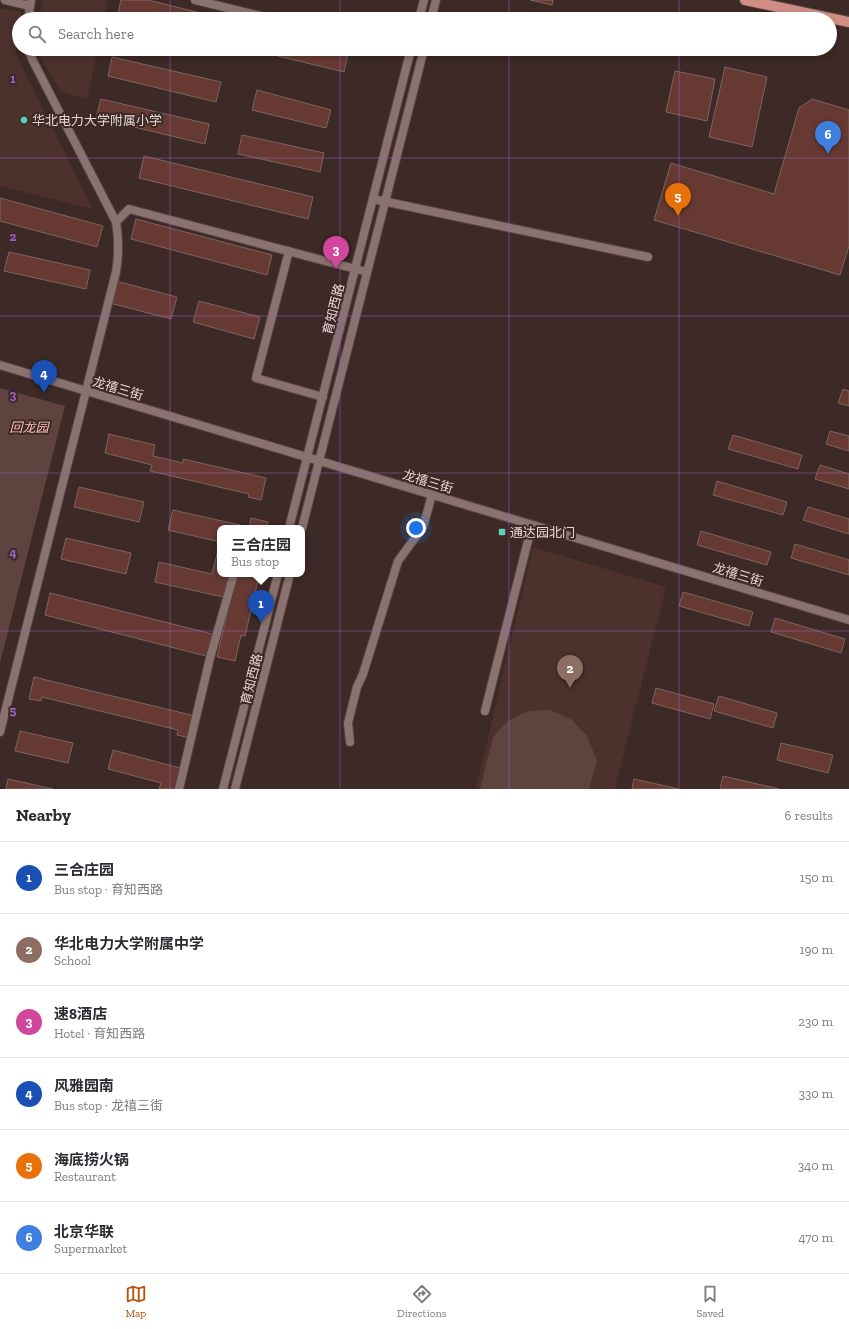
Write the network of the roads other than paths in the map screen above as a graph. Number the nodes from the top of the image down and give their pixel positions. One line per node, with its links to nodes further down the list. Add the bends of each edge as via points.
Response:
1 (6, 0): 6 (street)
2 (195, 0): 7 (street)
3 (424, 0): 8 (street)
4 (436, 0): 9 (street)
5 (745, 0): 10 (main road)
6 (31, 3)
7 (244, 12)
8 (421, 12)
9 (433, 12)
10 (802, 12)
11 (837, 19): 12 (main road)
12 (849, 22)
13 (31, 56): 18 (street)
14 (410, 56): 16 (street, 育知西路)
15 (422, 56): 17 (street, 育知西路)
16 (373, 199): 17 (street); 21 (street, 育知西路)
17 (385, 201): 20 (street); 22 (street, 育知西路)
18 (116, 222): 19 (street, via 129,209); 24 (street, via 119,256)
19 (289, 251): 21 (street); 25 (street, via 256,378)
20 (648, 257)
21 (356, 268): 22 (street); 25 (street, 育知西路)
22 (367, 272): 27 (street, 育知西路)
23 (0, 365): 24 (street, 龙禧三街)
24 (86, 391): 26 (street, 龙禧三街); 37 (street)
25 (323, 397): 26 (street, 育知西路)
26 (307, 457): 27 (street, 龙禧三街); 29 (street, 育知西路)
27 (319, 461): 28 (street, 龙禧三街); 30 (street, 育知西路)
28 (432, 495): 31 (street, 龙禧三街); 38 (street, via 423,527 398,561 357,687 348,724)
29 (290, 525)
30 (303, 525)
31 (532, 525): 35 (street, 龙禧三街); 36 (street)
32 (233, 577): 39 (street, via 210,658)
33 (277, 577): 40 (street, 育知西路)
34 (289, 577): 41 (street, 育知西路)
35 (849, 620)
36 (485, 711)
37 (0, 732)
38 (350, 742)
39 (179, 789)
40 (223, 789)
41 (235, 789)

